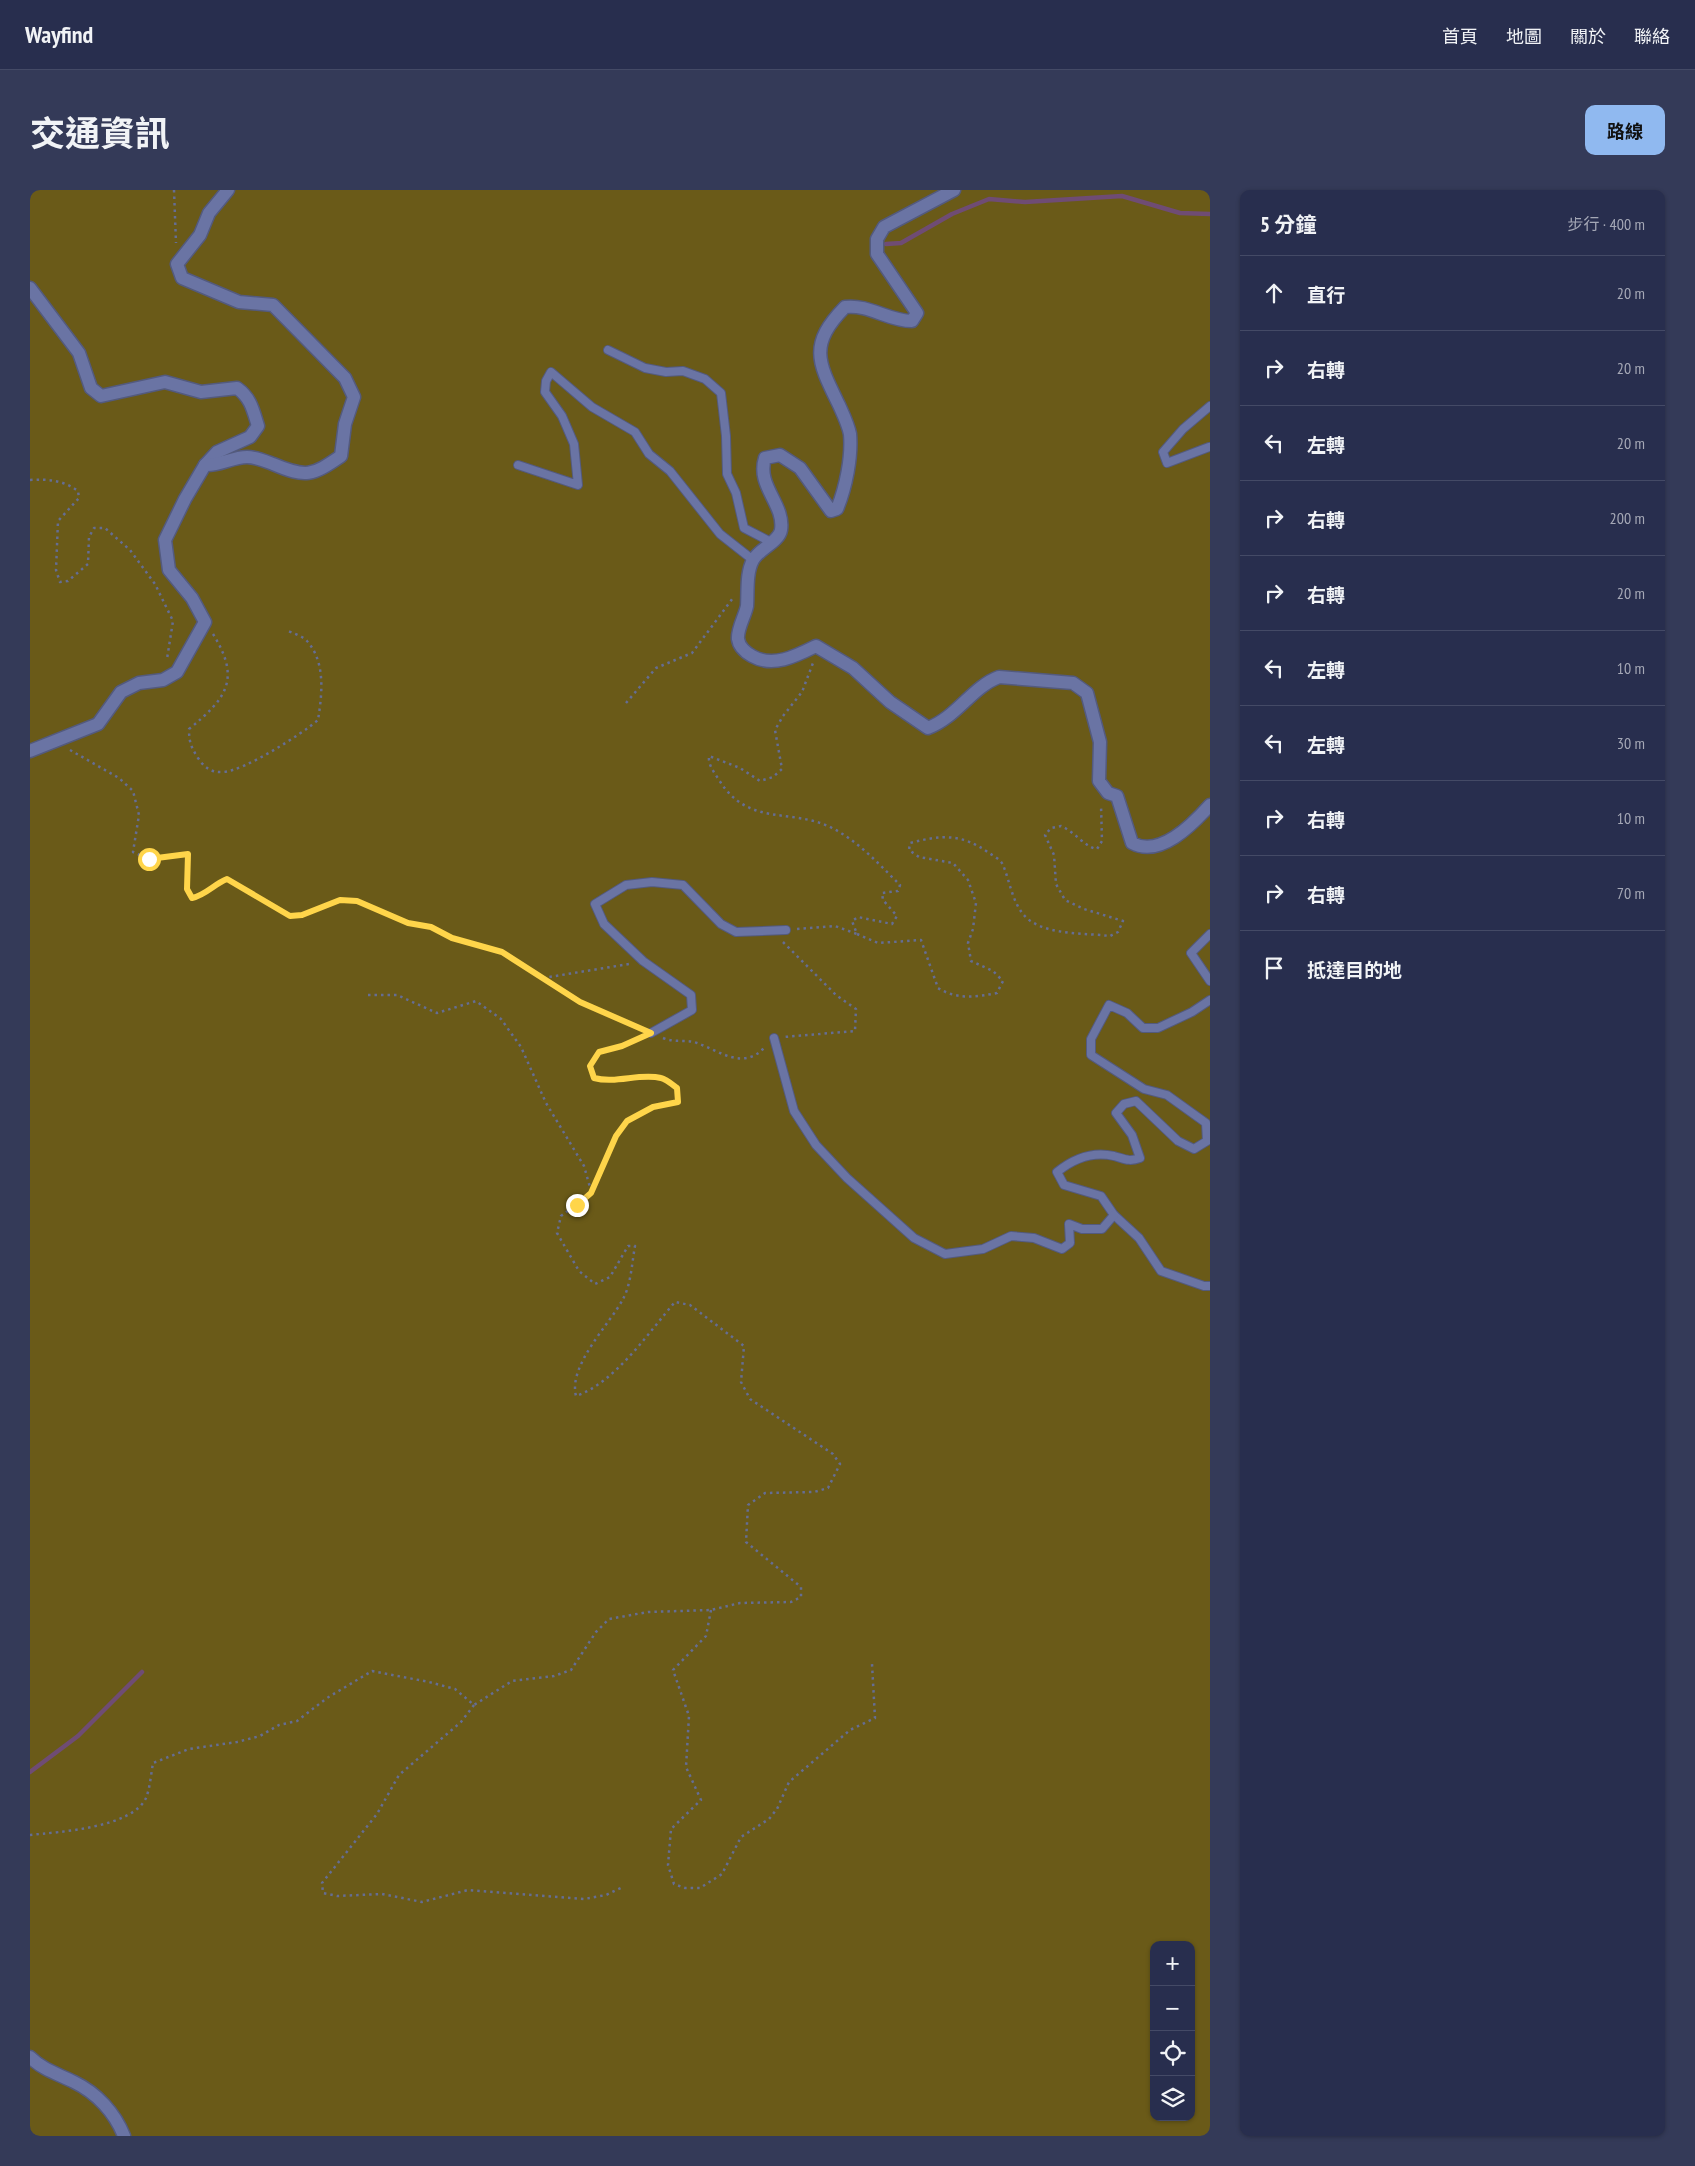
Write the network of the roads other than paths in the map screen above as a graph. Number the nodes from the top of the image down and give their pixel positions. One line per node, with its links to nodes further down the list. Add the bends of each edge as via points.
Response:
1 (228, 190): 7 (street, via 209,213 200,235 177,264 182,278 240,302 273,305 345,378 354,397 345,424 341,456 320,471 297,474 248,456 230,458 214,466)
2 (954, 190): 9 (street, via 884,227 877,238 876,254 917,313 912,321 901,321 859,305 845,307 826,330 819,349 821,366 850,434 846,488 838,508 831,511 800,468 780,455 765,458 762,468 765,484 782,518 780,533)
3 (30, 288): 7 (street, via 78,353 91,388 101,396 165,382 201,392 236,388 244,393 258,426 250,437 216,452)
4 (608, 350): 9 (lane, via 645,368 683,371 705,379 720,393 727,474 736,493 744,528)
5 (1210, 406): 6 (lane, via 1163,452 1167,463)
6 (1209, 447)
7 (205, 465): 11 (street, via 165,540 169,570 192,598 206,622 177,672 163,680 139,683 121,692 98,724)
8 (518, 465): 10 (lane, via 578,485 574,444 562,416 545,392 551,372 592,407 636,432 649,454 670,471 720,534)
9 (771, 542): 10 (street)
10 (753, 560): 12 (street, via 738,638 743,651 759,660 781,661 816,646 853,668 890,702 928,728 956,712 989,681 1000,677 1073,683 1087,693 1100,742 1099,781 1108,793 1117,796 1132,843 1140,847 1154,847 1167,842)
11 (30, 751)
12 (1210, 805)
13 (786, 930): 17 (lane, via 736,932 721,924 683,885 652,882 626,885 595,904 604,924 643,961 691,995 692,1010)
14 (1210, 934): 15 (lane, via 1191,953)
15 (1210, 981)
16 (1210, 1000): 19 (lane, via 1158,1028 1143,1028 1126,1013 1109,1005 1091,1039 1091,1055 1144,1089 1167,1095 1206,1123 1207,1141 1194,1149 1178,1141 1136,1101 1124,1104 1116,1113 1132,1135 1140,1158 1130,1162 1113,1156 1094,1155 1071,1161 1057,1172 1064,1185 1101,1196)
17 (651, 1033)
18 (774, 1038): 19 (lane, via 794,1110 816,1145 847,1178 914,1238 945,1254 983,1249 1011,1236 1034,1238 1062,1249 1070,1243 1070,1224 1082,1229 1102,1229)
19 (1114, 1215): 20 (lane, via 1139,1238 1161,1271)
20 (1210, 1286)
21 (30, 2057): 22 (street, via 41,2067 76,2083 105,2104)
22 (124, 2136)

